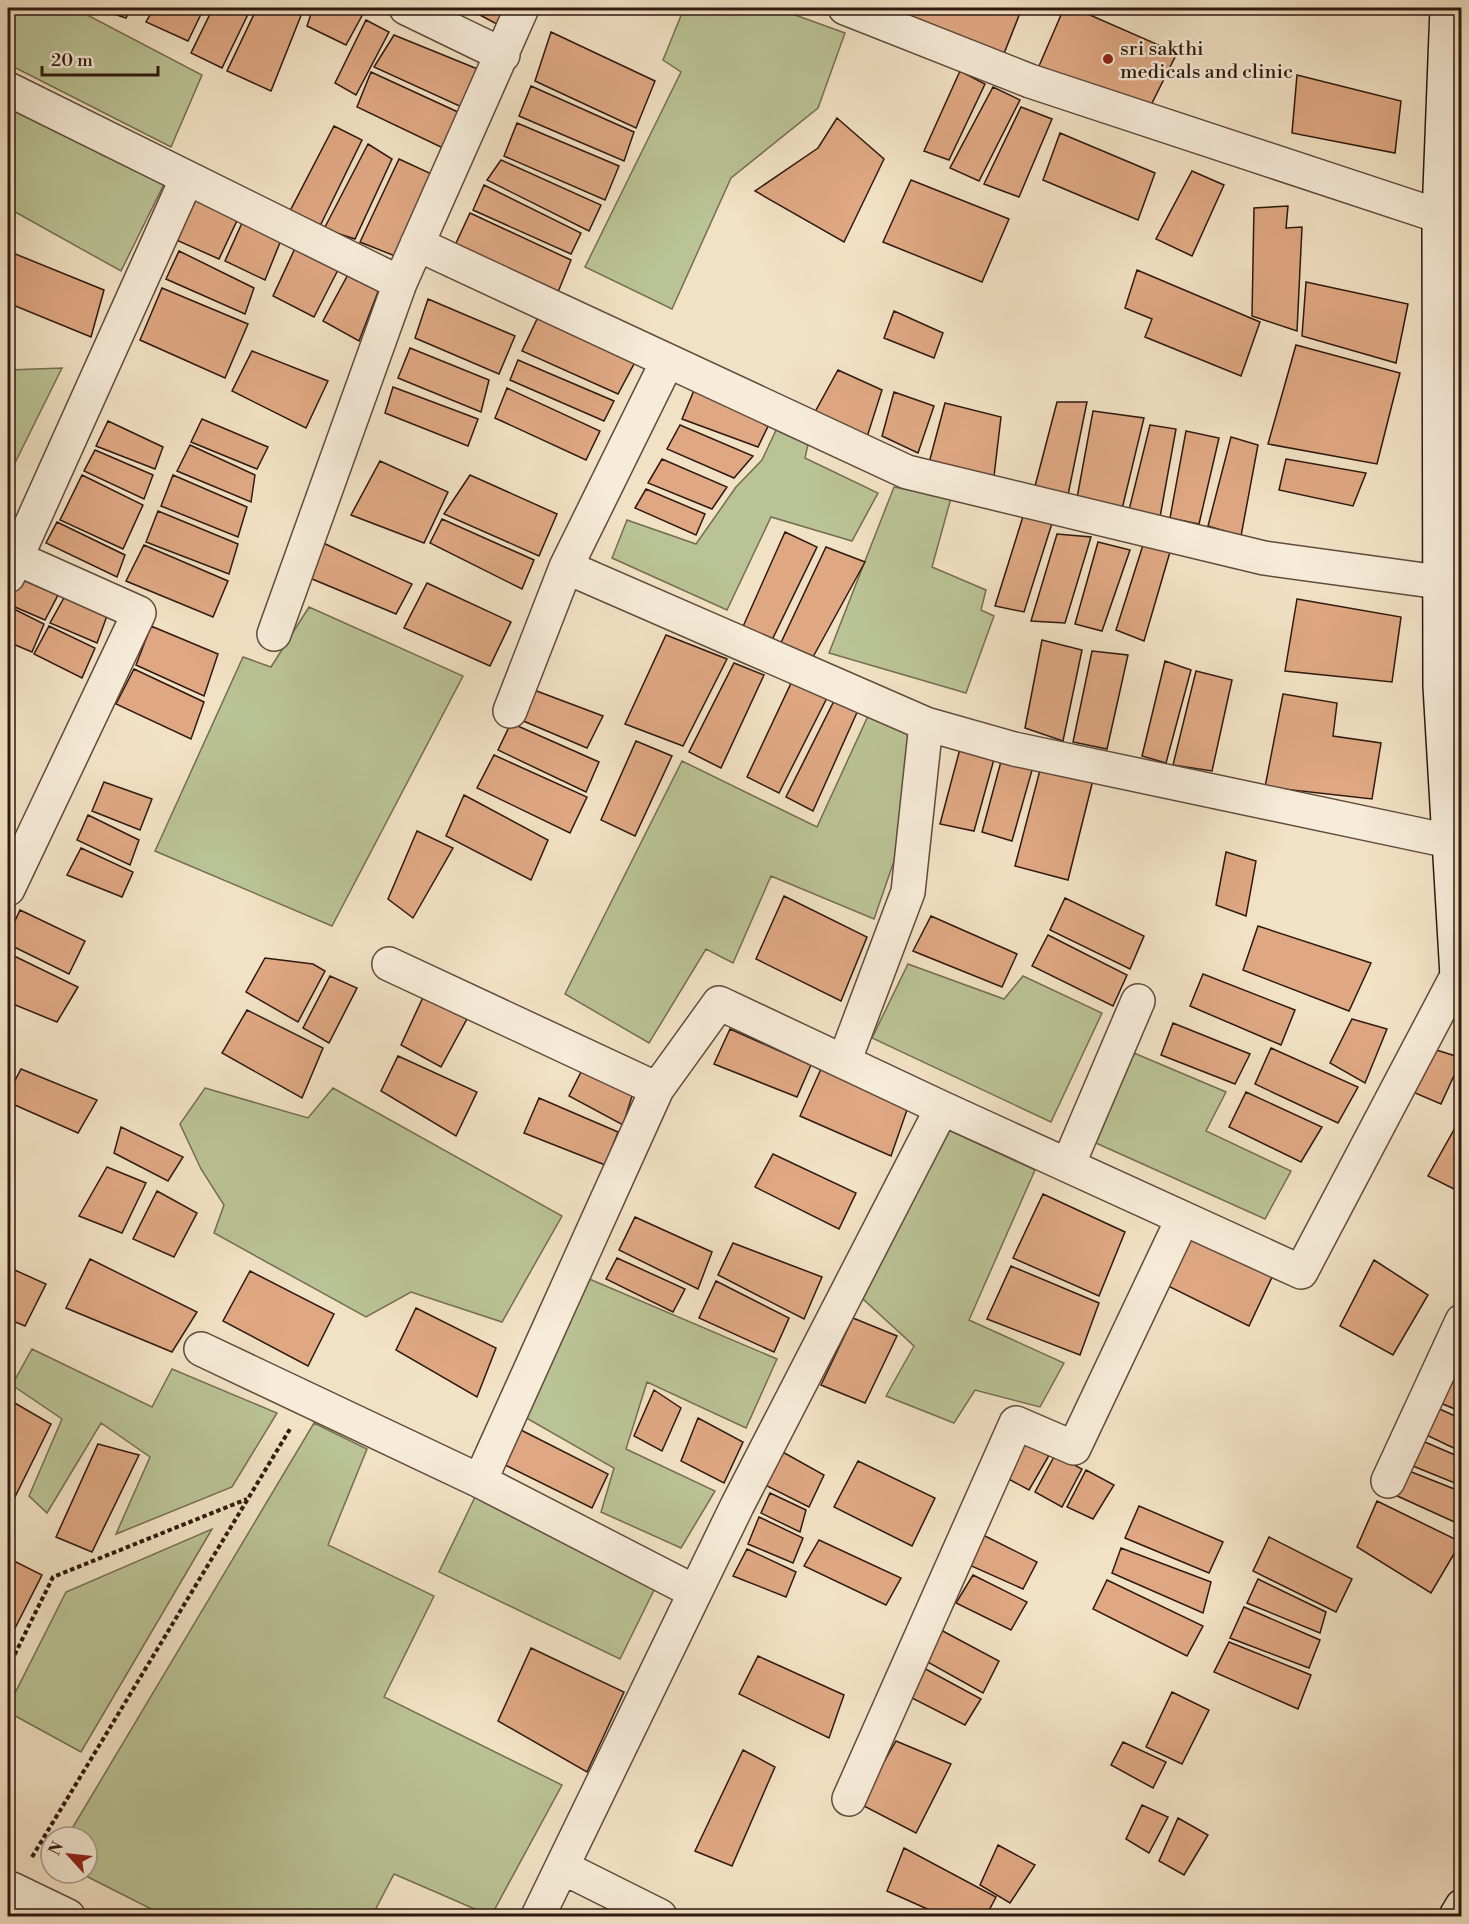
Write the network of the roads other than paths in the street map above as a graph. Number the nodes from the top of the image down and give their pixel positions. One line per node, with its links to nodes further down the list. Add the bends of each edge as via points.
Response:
1 (406, 8): 5 (street)
2 (522, 8): 5 (street)
3 (845, 8): 8 (street, via 1030,81)
4 (1447, 8): 8 (street)
5 (503, 55): 9 (street)
6 (8, 89): 7 (street)
7 (187, 178): 10 (street); 12 (street)
8 (1439, 216): 14 (street)
9 (417, 244): 10 (street); 11 (street)
10 (400, 283): 15 (street)
11 (667, 362): 13 (street); 14 (street, via 907,472 1264,558)
12 (12, 567): 19 (street, via 139,613)
13 (566, 567): 16 (street); 17 (street)
14 (1439, 582): 18 (street, via 1440,686)
15 (274, 634)
16 (510, 711)
17 (926, 724): 18 (street, via 1014,749); 23 (street, via 908,892)
18 (1449, 841): 21 (street)
19 (8, 890)
20 (389, 964): 24 (street)
21 (1459, 979): 27 (street, via 1300,1272)
22 (1138, 1001): 26 (street)
23 (844, 1062): 24 (street, via 719,1002); 25 (street)
24 (657, 1089): 30 (street)
25 (942, 1108): 26 (street); 32 (street)
26 (1068, 1166): 27 (street)
27 (1183, 1218): 33 (street, via 1074,1448 1016,1423)
28 (1461, 1321): 31 (street)
29 (201, 1349): 30 (street)
30 (480, 1481): 32 (street)
31 (1388, 1481)
32 (695, 1592): 34 (street)
33 (849, 1799)
34 (562, 1867): 38 (street); 39 (street)
35 (12, 1889): 37 (street)
36 (1461, 1906): 40 (street)
37 (68, 1917)
38 (538, 1917)
39 (660, 1917)
40 (1456, 1917)

